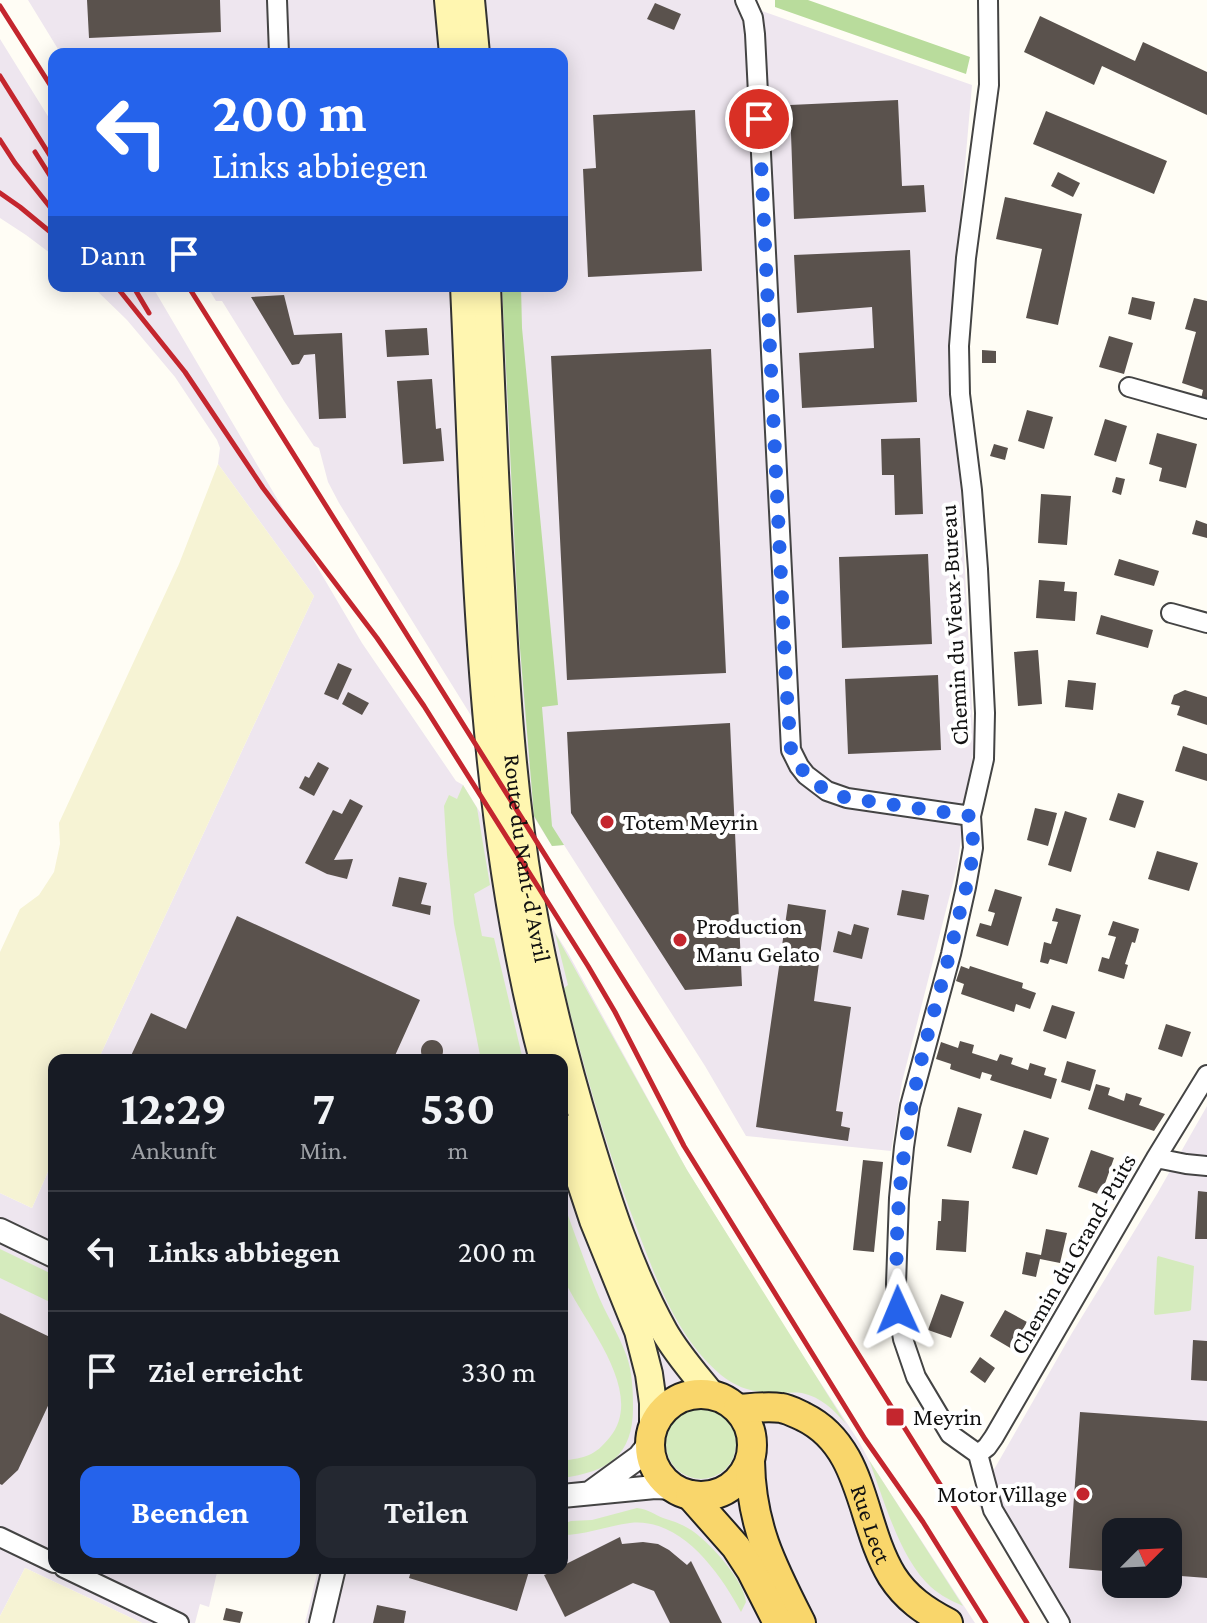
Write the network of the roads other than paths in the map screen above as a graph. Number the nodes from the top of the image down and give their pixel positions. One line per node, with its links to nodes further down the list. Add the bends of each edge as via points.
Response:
1 (277, 0): 6 (street)
2 (448, 0): 7 (main road)
3 (471, 0): 8 (main road)
4 (745, 0): 15 (street, via 755,34 791,750 812,781 827,791)
5 (988, 0): 15 (street, Chemin du Vieux-Bureau, via 989,85 959,346 985,713 984,759)
6 (279, 48)
7 (452, 48)
8 (475, 48)
9 (464, 292): 16 (main road, Route du Nant-d'Avril, via 495,795 510,906)
10 (487, 292): 17 (main road, Route du Nant-d'Avril, via 506,678 522,840)
11 (1129, 387): 12 (street)
12 (1207, 409)
13 (1171, 613): 14 (street)
14 (1207, 623)
15 (971, 816): 29 (street, Chemin du Vieux-Bureau, via 973,848 966,887 910,1106 896,1284 903,1339 916,1377 950,1434)
16 (542, 1054)
17 (566, 1054)
18 (568, 1064): 25 (main road, Route du Nant-d'Avril, via 614,1213 651,1305 665,1333)
19 (1207, 1075): 21 (street, Chemin du Grand-Puits)
20 (568, 1145): 28 (main road, via 638,1331 649,1374)
21 (1156, 1158): 22 (street); 29 (street, Chemin du Grand-Puits, via 994,1437)
22 (1207, 1166)
23 (0, 1230): 24 (street)
24 (48, 1253)
25 (711, 1394): 26 (main road); 28 (main road, via 676,1400 660,1415)
26 (738, 1409): 27 (main road, Rue Lect, via 781,1408); 30 (main road, via 749,1426)
27 (805, 1418): 30 (main road, via 781,1426); 42 (main road, Rue Lect, via 832,1437 846,1460 891,1574 913,1601)
28 (652, 1435): 31 (main road, via 656,1469); 32 (street, via 639,1457)
29 (978, 1454): 43 (street, via 993,1510)
30 (751, 1455): 31 (main road, via 743,1474 727,1490 705,1496); 41 (main road, via 758,1527)
31 (682, 1491): 32 (street); 40 (main road, via 736,1547)
32 (591, 1492): 33 (street)
33 (568, 1495)
34 (0, 1537): 35 (street)
35 (48, 1560)
36 (77, 1574): 38 (street)
37 (333, 1574): 39 (street)
38 (179, 1623)
39 (321, 1623)
40 (778, 1623)
41 (801, 1623)
42 (948, 1623)
43 (1060, 1623)

